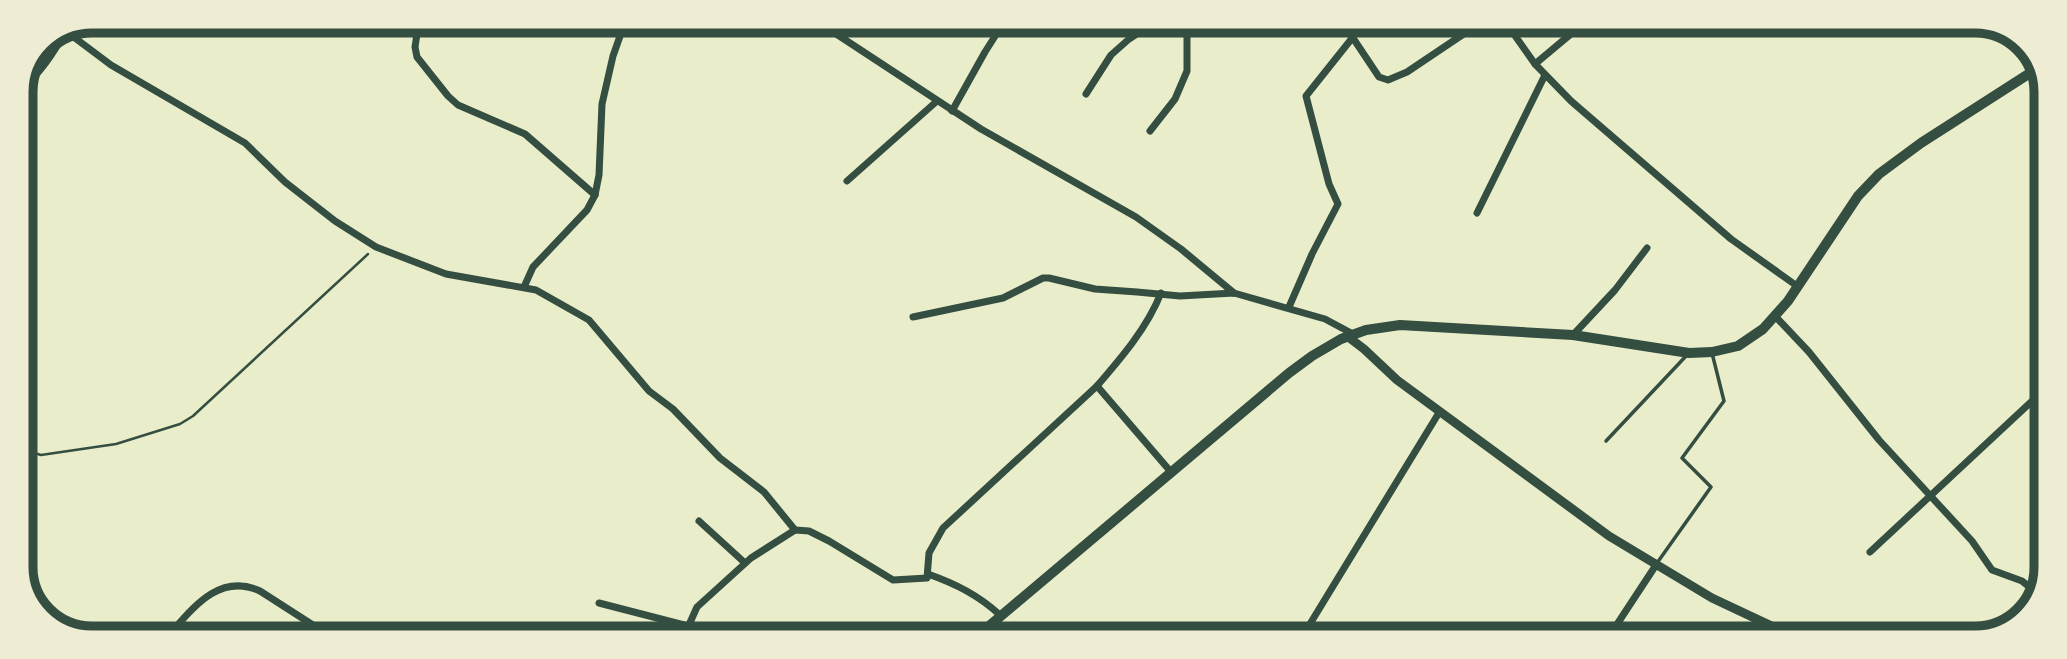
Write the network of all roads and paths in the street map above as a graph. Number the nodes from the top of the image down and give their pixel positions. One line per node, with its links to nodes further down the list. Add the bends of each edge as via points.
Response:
1 (417, 33): 23 (street, via 417,57 448,96 458,105 525,134)
2 (621, 33): 23 (street, via 602,104)
3 (838, 33): 19 (street)
4 (997, 33): 20 (street)
5 (1138, 33): 18 (street, via 1111,55)
6 (1184, 33): 21 (street, via 1187,71 1175,99)
7 (1350, 33): 12 (street)
8 (1465, 33): 12 (street, via 1393,80 1379,77)
9 (1513, 33): 14 (street)
10 (1572, 33): 14 (street)
11 (73, 37): 25 (street, via 111,65 245,143 285,183)
12 (1353, 37): 31 (street, via 1306,96 1338,204)
13 (59, 44): 16 (street)
14 (1535, 64): 17 (street)
15 (2030, 73): 27 (main road, via 1879,174 1858,196)
16 (36, 75)
17 (1545, 75): 24 (street); 27 (street, via 1731,239)
18 (1086, 94)
19 (937, 101): 20 (street); 22 (street)
20 (952, 111): 30 (street, via 1136,217)
21 (1150, 131)
22 (847, 181)
23 (595, 195): 28 (street, via 533,267)
24 (1477, 213)
25 (376, 247): 28 (street, via 446,274); 42 (path, via 180,425 116,444)
26 (1647, 248): 35 (street)
27 (1797, 286): 32 (main road)
28 (524, 287): 46 (street, via 550,296 589,320 649,391 764,492)
29 (1161, 293): 30 (street); 33 (street, via 1095,289 1043,278 993,301); 38 (street, via 1147,322)
30 (1234, 293): 31 (street)
31 (1289, 307): 34 (street, via 1325,318)
32 (1775, 316): 36 (main road, via 1749,340); 44 (street)
33 (914, 317)
34 (1350, 335): 35 (main road, via 1382,327 1427,325); 40 (street); 43 (main road, via 1312,356)
35 (1573, 335): 37 (main road)
36 (1712, 352): 37 (main road); 49 (lane, via 1724,401 1682,458 1711,487)
37 (1689, 354): 41 (lane)
38 (1097, 386): 43 (street); 50 (street, via 943,528 929,553)
39 (2032, 401): 44 (street)
40 (1440, 411): 49 (street); 58 (street)
41 (1606, 441)
42 (33, 454)
43 (1171, 472): 53 (main road)
44 (1930, 495): 47 (street); 51 (street, via 1992,570)
45 (699, 521): 48 (street)
46 (795, 530): 48 (street); 50 (street, via 829,541 893,580 924,579)
47 (1870, 552)
48 (745, 563): 56 (street, via 697,607)
49 (1656, 565): 59 (street); 60 (street)
50 (928, 574): 53 (street, via 980,597)
51 (2030, 588)
52 (599, 603): 56 (street)
53 (1000, 615): 57 (main road)
54 (177, 626): 55 (street, via 203,598 236,586 253,587)
55 (314, 626)
56 (688, 626)
57 (988, 626)
58 (1309, 626)
59 (1616, 626)
60 (1772, 626)

